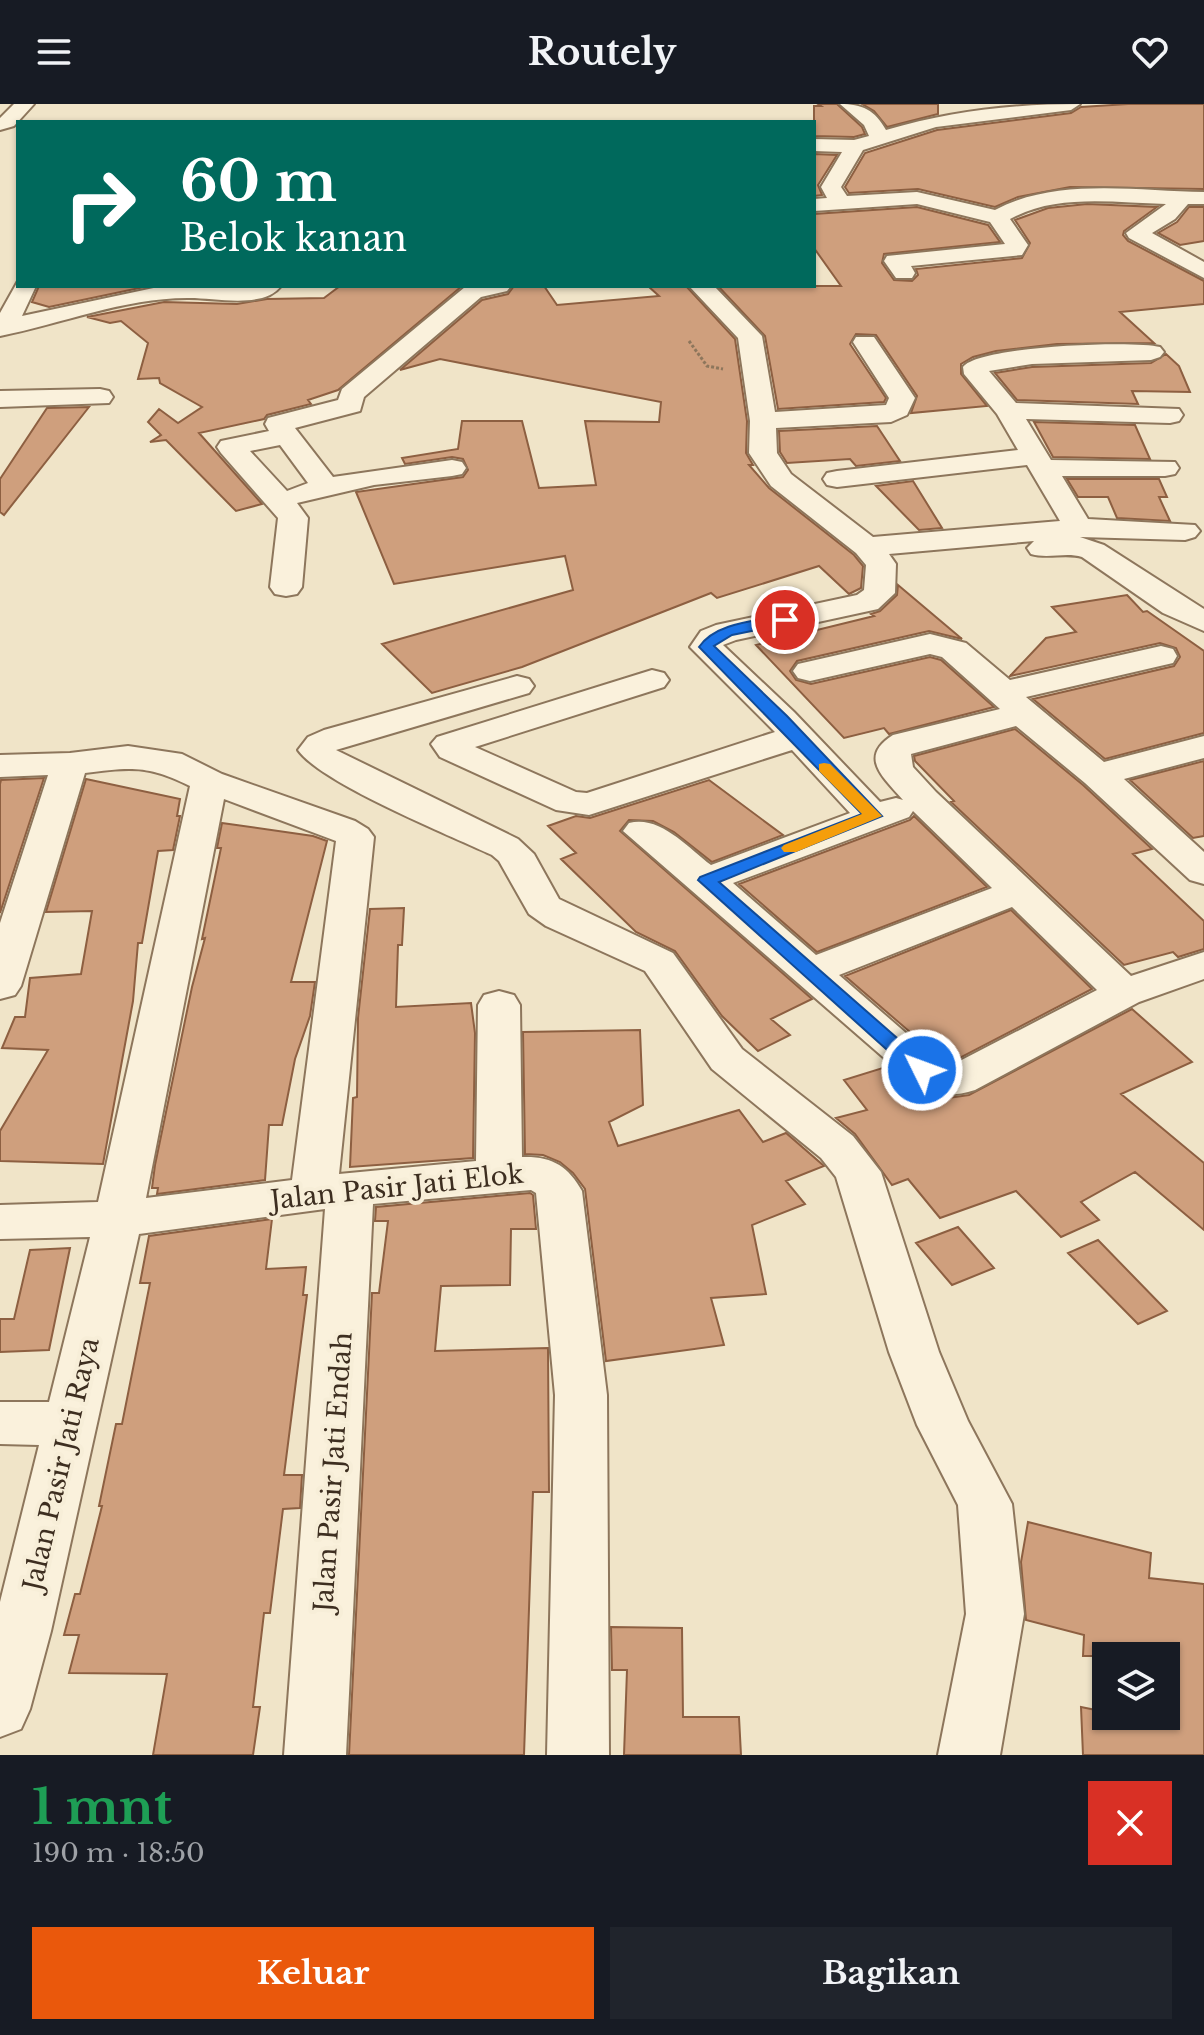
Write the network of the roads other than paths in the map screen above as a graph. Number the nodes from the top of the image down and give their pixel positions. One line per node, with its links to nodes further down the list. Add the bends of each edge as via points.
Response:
1 (25, 104): 4 (street)
2 (849, 104): 5 (street, via 872,122)
3 (1071, 104): 5 (street, via 967,116)
4 (0, 124)
5 (880, 138): 7 (street)
6 (816, 145): 7 (street)
7 (855, 146): 10 (street, via 831,187)
8 (1180, 197): 9 (street); 12 (street, via 1062,196 1020,205); 13 (street, via 1165,218 1137,233)
9 (1204, 198)
10 (840, 203): 11 (street); 12 (street, via 917,198)
11 (816, 205)
12 (998, 217): 14 (street, via 1017,245 1014,250 895,261)
13 (1204, 271)
14 (904, 273)
15 (23, 288): 19 (street)
16 (266, 288): 19 (street, via 237,296 175,292)
17 (490, 288): 27 (street, via 473,292 351,395 351,405 278,424)
18 (703, 288): 26 (street, via 750,336)
19 (2, 328)
20 (865, 342): 26 (street, via 902,398 898,409 891,414)
21 (1151, 352): 24 (street, via 1010,359 976,367)
22 (100, 397): 23 (street)
23 (0, 399)
24 (1008, 411): 25 (street); 29 (street)
25 (1170, 415)
26 (763, 421): 38 (street, via 763,453 781,480)
27 (287, 435): 33 (street); 35 (street, via 231,447)
28 (431, 445): 32 (street)
29 (1040, 462): 31 (street); 34 (street); 36 (street)
30 (452, 468): 32 (street)
31 (1165, 468)
32 (395, 475): 33 (street)
33 (319, 478): 35 (street)
34 (837, 479)
35 (281, 501): 39 (street, via 293,518)
36 (1079, 528): 37 (street); 38 (street)
37 (1185, 531)
38 (874, 556): 40 (street, via 922,565 1076,545); 46 (street, via 879,593 867,602 727,632 706,647)
39 (286, 587)
40 (1204, 621)
41 (1161, 656): 45 (street)
42 (810, 671): 45 (street, via 930,644 954,650)
43 (652, 680): 46 (street, via 449,744 452,750 569,802 589,804)
44 (517, 686): 73 (street, via 336,737 316,750 350,773 505,847 515,854 543,906 659,962 727,1059 837,1147 858,1172 914,1352 943,1425 985,1504 995,1614)
45 (1013, 703): 50 (street); 52 (street, via 893,750 895,769)
46 (797, 737): 53 (street)
47 (1204, 747): 50 (street)
48 (70, 764): 49 (street); 51 (street, via 149,759 169,762); 60 (street)
49 (0, 766)
50 (1098, 775): 55 (street)
51 (209, 782): 64 (street, Jalan Pasir Jati Endah, via 355,837 335,1004 329,1096); 65 (street, Jalan Pasir Jati Raya)
52 (923, 800): 53 (street); 57 (street)
53 (873, 816): 56 (street)
54 (642, 831): 56 (street)
55 (1201, 866)
56 (706, 880): 59 (street)
57 (1019, 891): 59 (street); 61 (street)
58 (1204, 965): 61 (street)
59 (812, 971): 61 (street, via 937,1080 959,1080)
60 (0, 986)
61 (1124, 993)
62 (499, 1005): 63 (street)
63 (499, 1175): 64 (street, Jalan Pasir Jati Elok); 72 (street, Jalan Pasir Jati Elok, via 539,1173 559,1191 581,1395)
64 (331, 1192): 65 (street, Jalan Pasir Jati Elok); 71 (street, Jalan Pasir Jati Endah)
65 (118, 1219): 66 (street, Jalan Pasir Jati Elok); 68 (street, Jalan Pasir Jati Raya)
66 (0, 1222)
67 (0, 1423): 68 (street)
68 (69, 1424): 69 (street, Jalan Pasir Jati Raya)
69 (11, 1633): 70 (street, Jalan Pasir Jati Raya)
70 (0, 1709)
71 (315, 1755)
72 (578, 1755)
73 (969, 1755)

